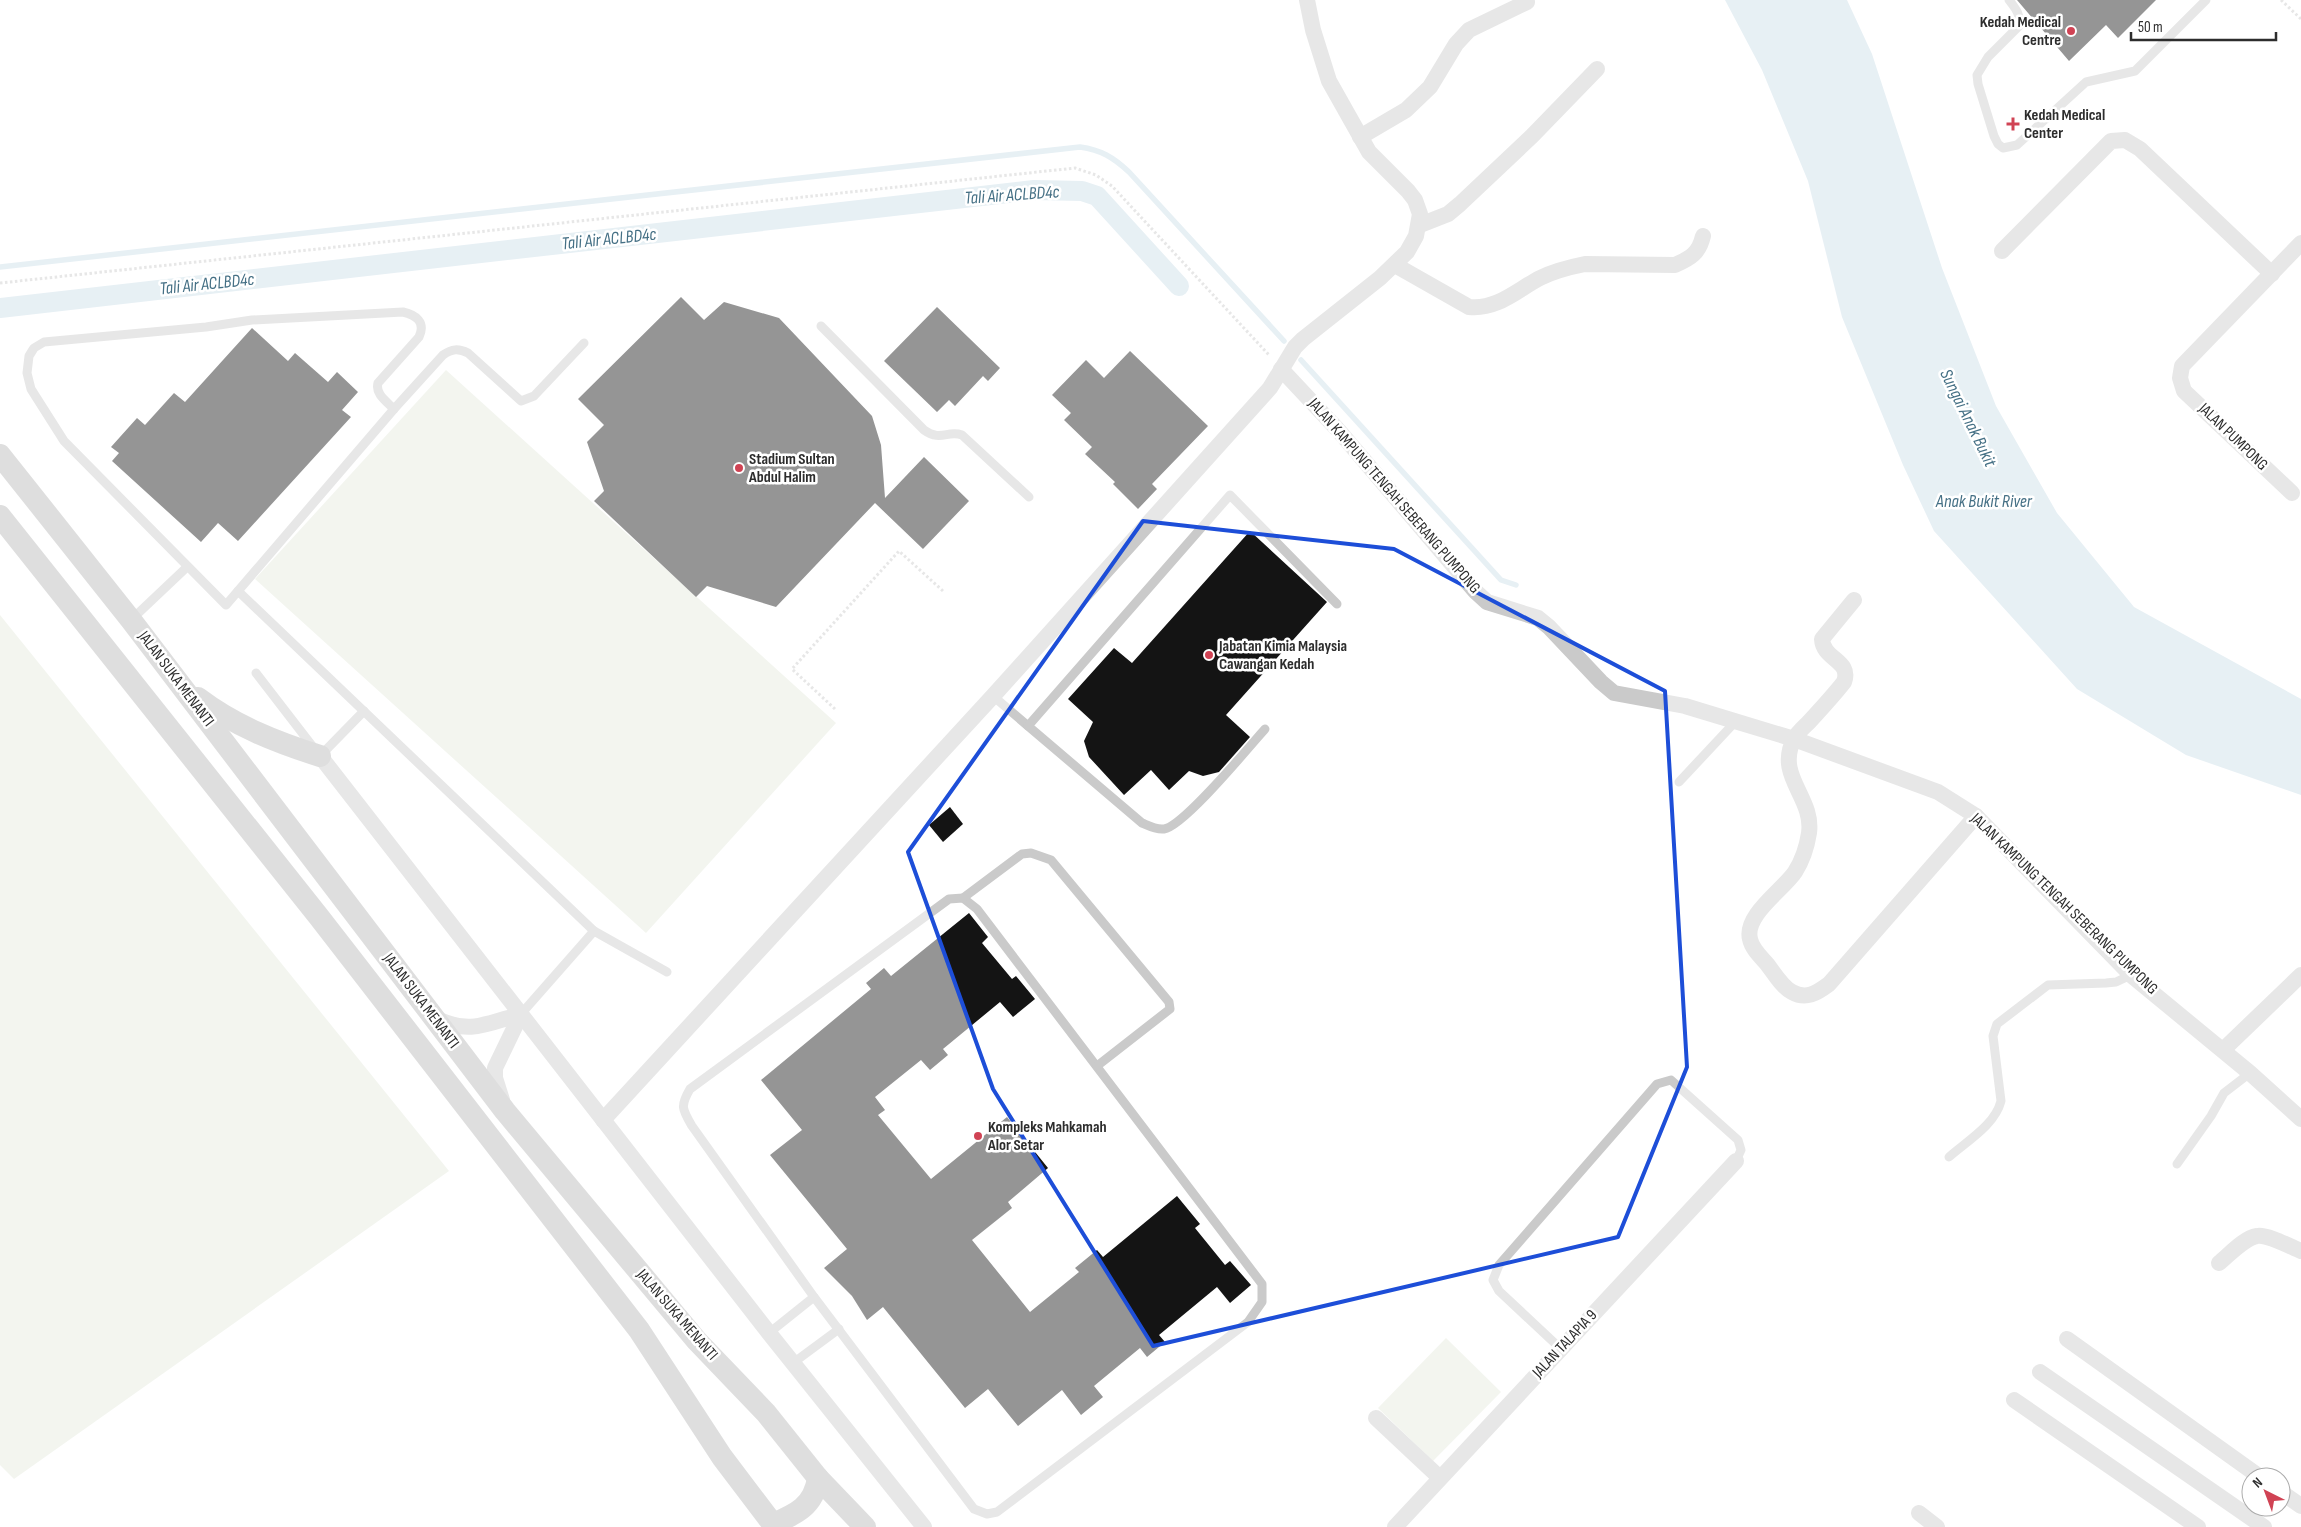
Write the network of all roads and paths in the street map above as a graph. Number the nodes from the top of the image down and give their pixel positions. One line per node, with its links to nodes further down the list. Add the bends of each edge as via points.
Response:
1 (1307, 0): 8 (street, via 1329,81)
2 (2009, 0): 3 (lane, via 2018,10 2019,26 1988,57 1977,75 1994,136 2003,148 2017,144 2086,82 2135,71)
3 (2206, 0)
4 (2280, 0): 6 (path)
5 (1527, 2): 8 (street, via 1469,30 1456,44 1430,87 1406,110)
6 (2301, 19)
7 (1597, 68): 9 (street, via 1532,136 1454,209)
8 (1360, 137): 9 (street, via 1380,165 1415,200)
9 (1420, 225): 13 (street, via 1413,244)
10 (1703, 236): 13 (street, via 1700,248 1684,262 1675,265 1585,264 1571,267 1481,308 1469,307)
11 (2301, 242): 14 (street)
12 (2002, 251): 14 (street, via 2111,141 2125,140 2140,149)
13 (1395, 265): 18 (street, via 1302,339)
14 (2272, 274): 21 (street, JALAN PUMPONG, via 2182,366 2180,378 2184,390)
15 (0, 283): 18 (path, via 1075,168 1096,175 1112,186)
16 (821, 326): 22 (lane, via 924,430 935,436 962,435)
17 (584, 343): 19 (lane, via 534,396 521,401 468,352 451,350)
18 (1282, 369): 32 (street, via 1270,388); 35 (street, JALAN KAMPUNG TENGAH SEBERANG PUMPONG, via 1487,602 1538,618 1614,693 1685,706)
19 (394, 409): 24 (lane, via 378,393 378,383 422,330 418,319 403,312 252,320 44,342 34,348 29,356 27,373 31,389 64,441); 25 (lane)
20 (0, 455): 29 (main road, JALAN SUKA MENANTI)
21 (2292, 493)
22 (1029, 498)
23 (0, 516): 73 (main road, JALAN SUKA MENANTI, via 325,924 633,1322 722,1456)
24 (187, 567): 25 (lane, via 226,605); 29 (lane)
25 (238, 591): 34 (lane)
26 (943, 591): 33 (path, via 899,552 792,669)
27 (1854, 600): 38 (street, via 1822,639 1825,650 1846,670 1844,682)
28 (1337, 604): 36 (lane, via 1230,496)
29 (131, 620): 31 (main road, JALAN SUKA MENANTI)
30 (256, 673): 39 (lane)
31 (176, 680): 39 (main road, via 247,729); 48 (main road, JALAN SUKA MENANTI)
32 (993, 696): 36 (lane); 54 (street)
33 (835, 709)
34 (364, 711): 39 (lane); 43 (lane)
35 (1736, 721): 38 (street, JALAN KAMPUNG TENGAH SEBERANG PUMPONG); 40 (lane)
36 (1028, 726): 37 (lane, via 1142,823 1166,829 1186,815)
37 (1265, 729)
38 (1794, 739): 41 (street, JALAN KAMPUNG TENGAH SEBERANG PUMPONG, via 1938,792); 41 (street, via 1788,762 1790,774 1810,820 1804,852 1795,872 1753,918 1749,930 1756,951 1789,991 1799,996 1809,996 1829,984)
39 (320, 756): 47 (street)
40 (1679, 782)
41 (1976, 816): 45 (street, JALAN KAMPUNG TENGAH SEBERANG PUMPONG)
42 (963, 898): 50 (lane, via 977,909); 50 (lane, via 1022,854 1032,853 1052,860 1169,1002 1170,1009); 60 (lane, via 949,899 690,1089 683,1101 683,1111 692,1126)
43 (594, 931): 44 (lane); 47 (lane)
44 (667, 972)
45 (2131, 975): 49 (street, JALAN KAMPUNG TENGAH SEBERANG PUMPONG); 55 (lane, via 2116,982 2048,985 1997,1024 1993,1036 2001,1101 1999,1110)
46 (2301, 975): 49 (street)
47 (521, 1014): 48 (street, via 464,1028); 52 (street, via 495,1068); 54 (street)
48 (433, 1017): 52 (main road, JALAN SUKA MENANTI)
49 (2223, 1050): 51 (street, JALAN KAMPUNG TENGAH SEBERANG PUMPONG)
50 (1097, 1066): 61 (lane, via 1262,1284 1262,1302 1248,1322 997,1512 987,1514 974,1509)
51 (2250, 1073): 53 (street, JALAN KAMPUNG TENGAH SEBERANG PUMPONG); 57 (lane, via 2224,1093)
52 (505, 1110): 70 (main road, JALAN SUKA MENANTI, via 697,1341 766,1412)
53 (2301, 1119)
54 (603, 1120): 62 (street)
55 (1949, 1157)
56 (1736, 1161): 64 (street, JALAN TALAPIA 9); 64 (lane, via 1741,1150 1738,1140 1671,1080 1657,1084 1499,1265 1493,1280 1499,1291)
57 (2177, 1164)
58 (2301, 1251): 59 (street, via 2257,1236 2249,1238)
59 (2219, 1263)
60 (814, 1296): 61 (lane); 62 (lane)
61 (839, 1329): 65 (lane)
62 (769, 1333): 65 (street)
63 (2067, 1339): 69 (street)
64 (1561, 1349): 71 (street, JALAN TALAPIA 9)
65 (793, 1364): 75 (street)
66 (2040, 1372): 79 (street)
67 (2014, 1400): 78 (street)
68 (1376, 1418): 71 (street)
69 (2246, 1467)
70 (818, 1478): 73 (main road, via 813,1496 802,1510); 74 (main road, JALAN SUKA MENANTI)
71 (1440, 1478): 76 (street, JALAN TALAPIA 9)
72 (1919, 1513): 77 (street)
73 (774, 1525)
74 (865, 1527)
75 (924, 1527)
76 (1395, 1527)
77 (1937, 1527)
78 (2198, 1527)
79 (2264, 1527)

